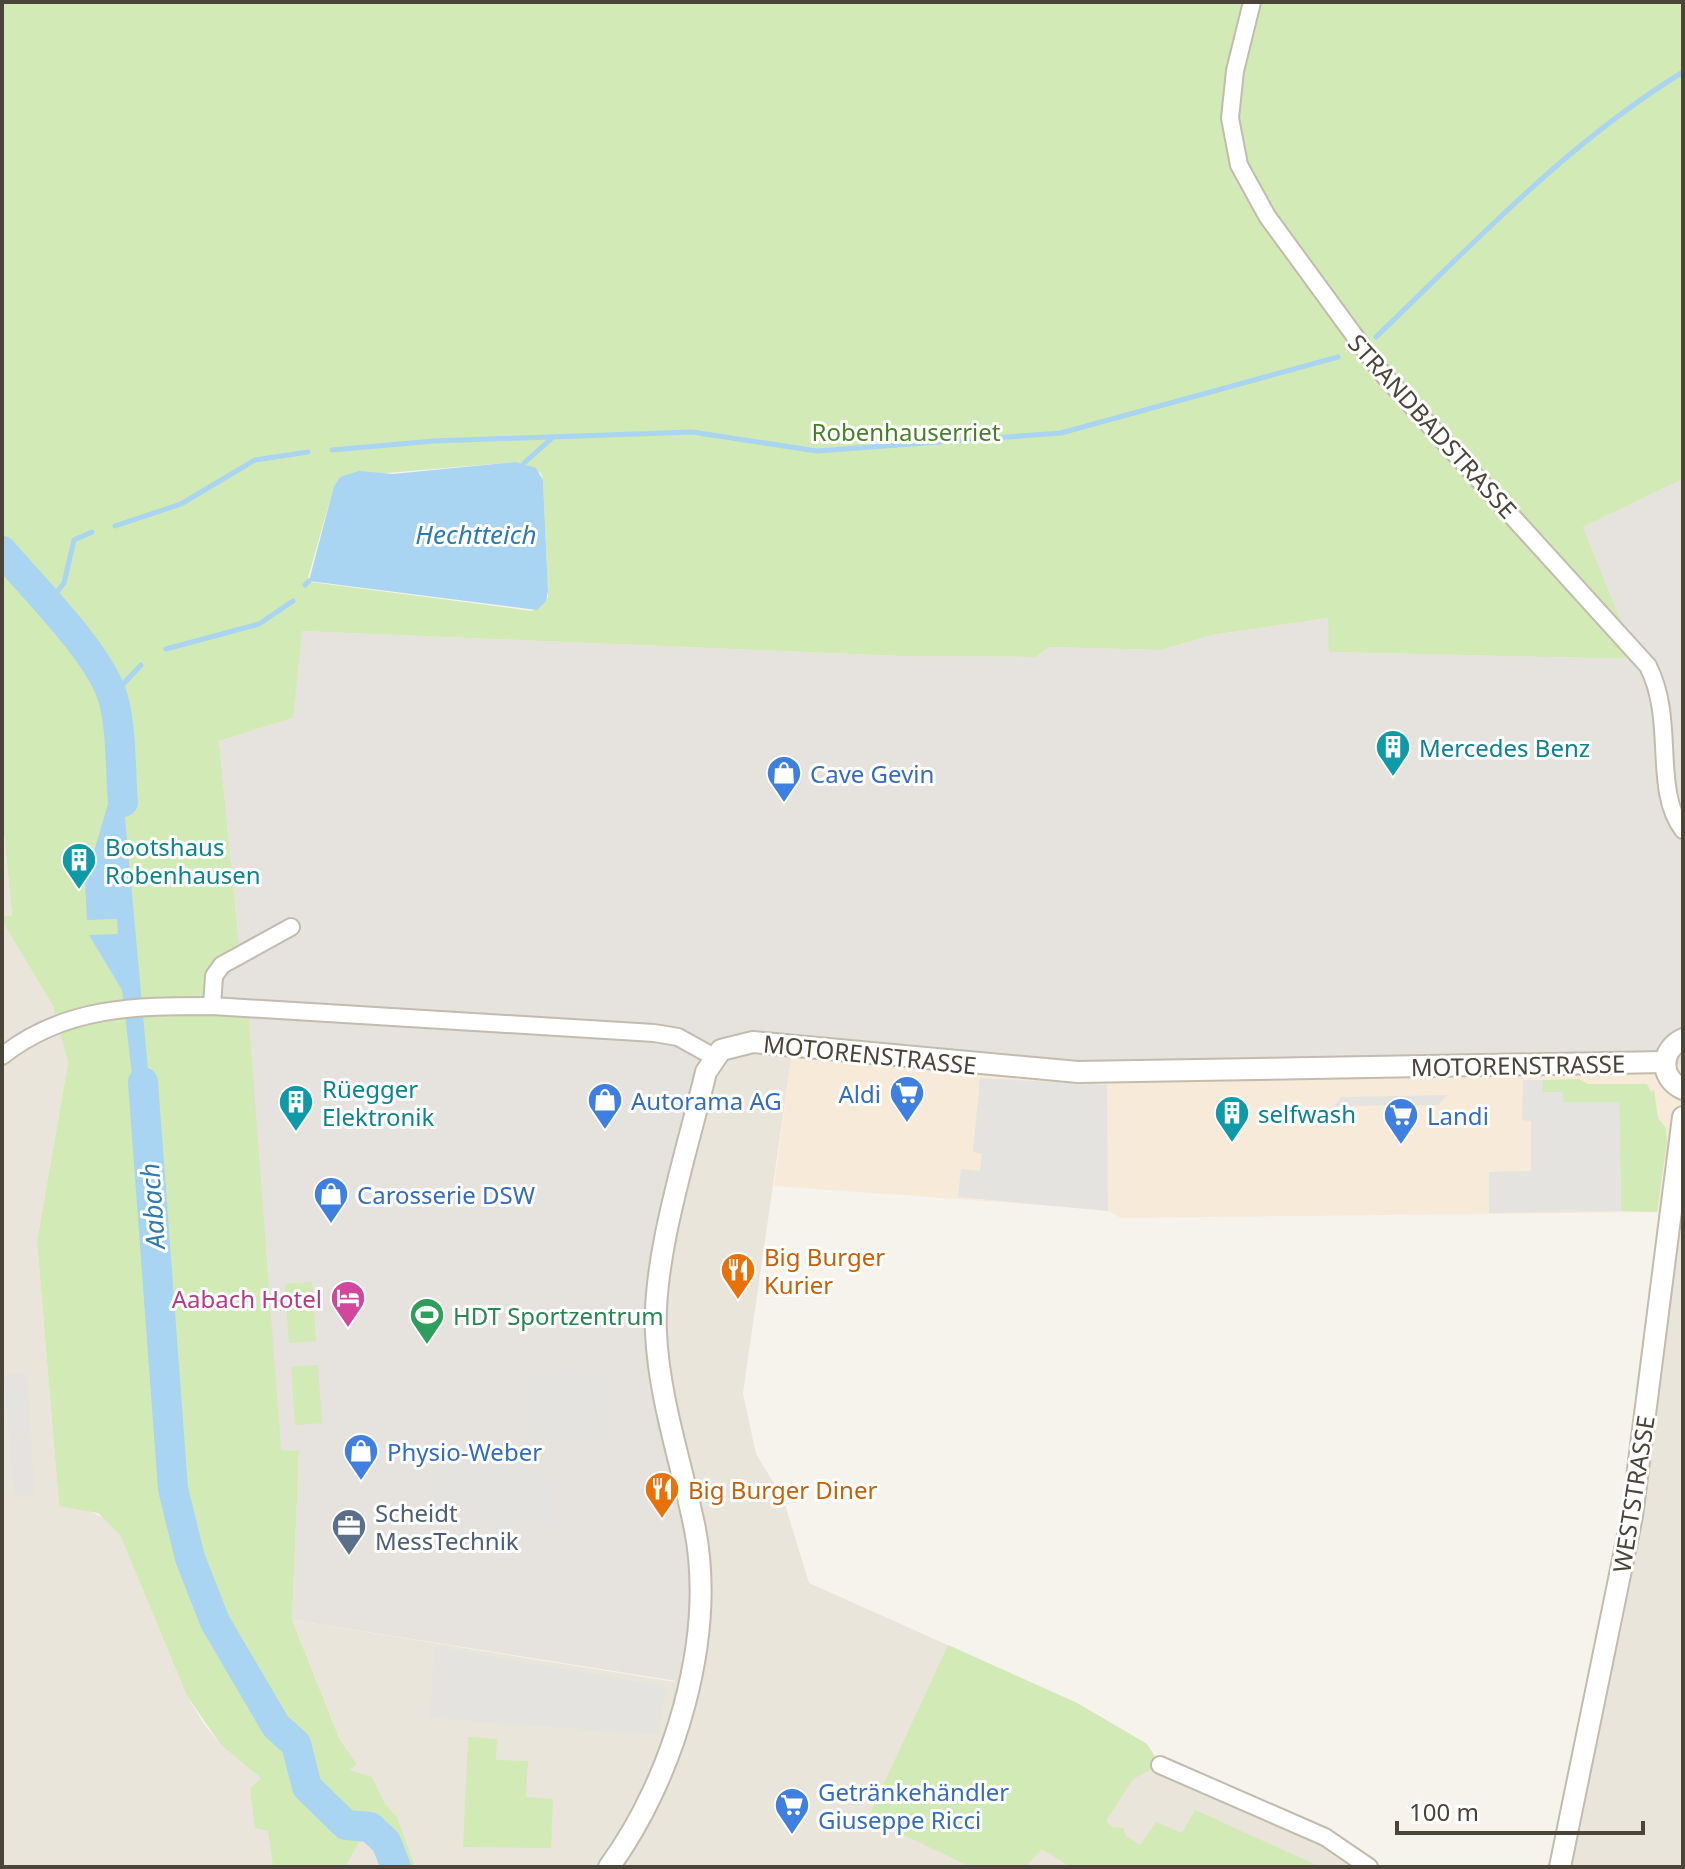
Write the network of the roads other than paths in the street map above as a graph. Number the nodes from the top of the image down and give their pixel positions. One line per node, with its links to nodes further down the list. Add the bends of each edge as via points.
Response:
1 (1252, 2): 2 (street, STRANDBADSTRASSE, via 1230,118 1245,179 1361,347 1648,666 1664,714 1670,805)
2 (1683, 830)
3 (291, 927): 4 (street, via 222,965 214,976)
4 (212, 1006): 6 (street, via 117,1009 58,1022); 7 (street, via 667,1034)
5 (1683, 1039): 8 (street, via 1670,1047)
6 (2, 1056)
7 (714, 1057): 8 (street, MOTORENSTRASSE, via 730,1045 753,1042 1078,1072); 12 (street, via 666,1242 656,1333 695,1532 693,1659 674,1743 647,1806)
8 (1665, 1062): 9 (street, via 1668,1077)
9 (1683, 1089)
10 (1683, 1117): 14 (street, WESTSTRASSE, via 1632,1516)
11 (1160, 1765): 13 (street, via 1325,1837)
12 (609, 1867)
13 (1369, 1867)
14 (1560, 1867)

